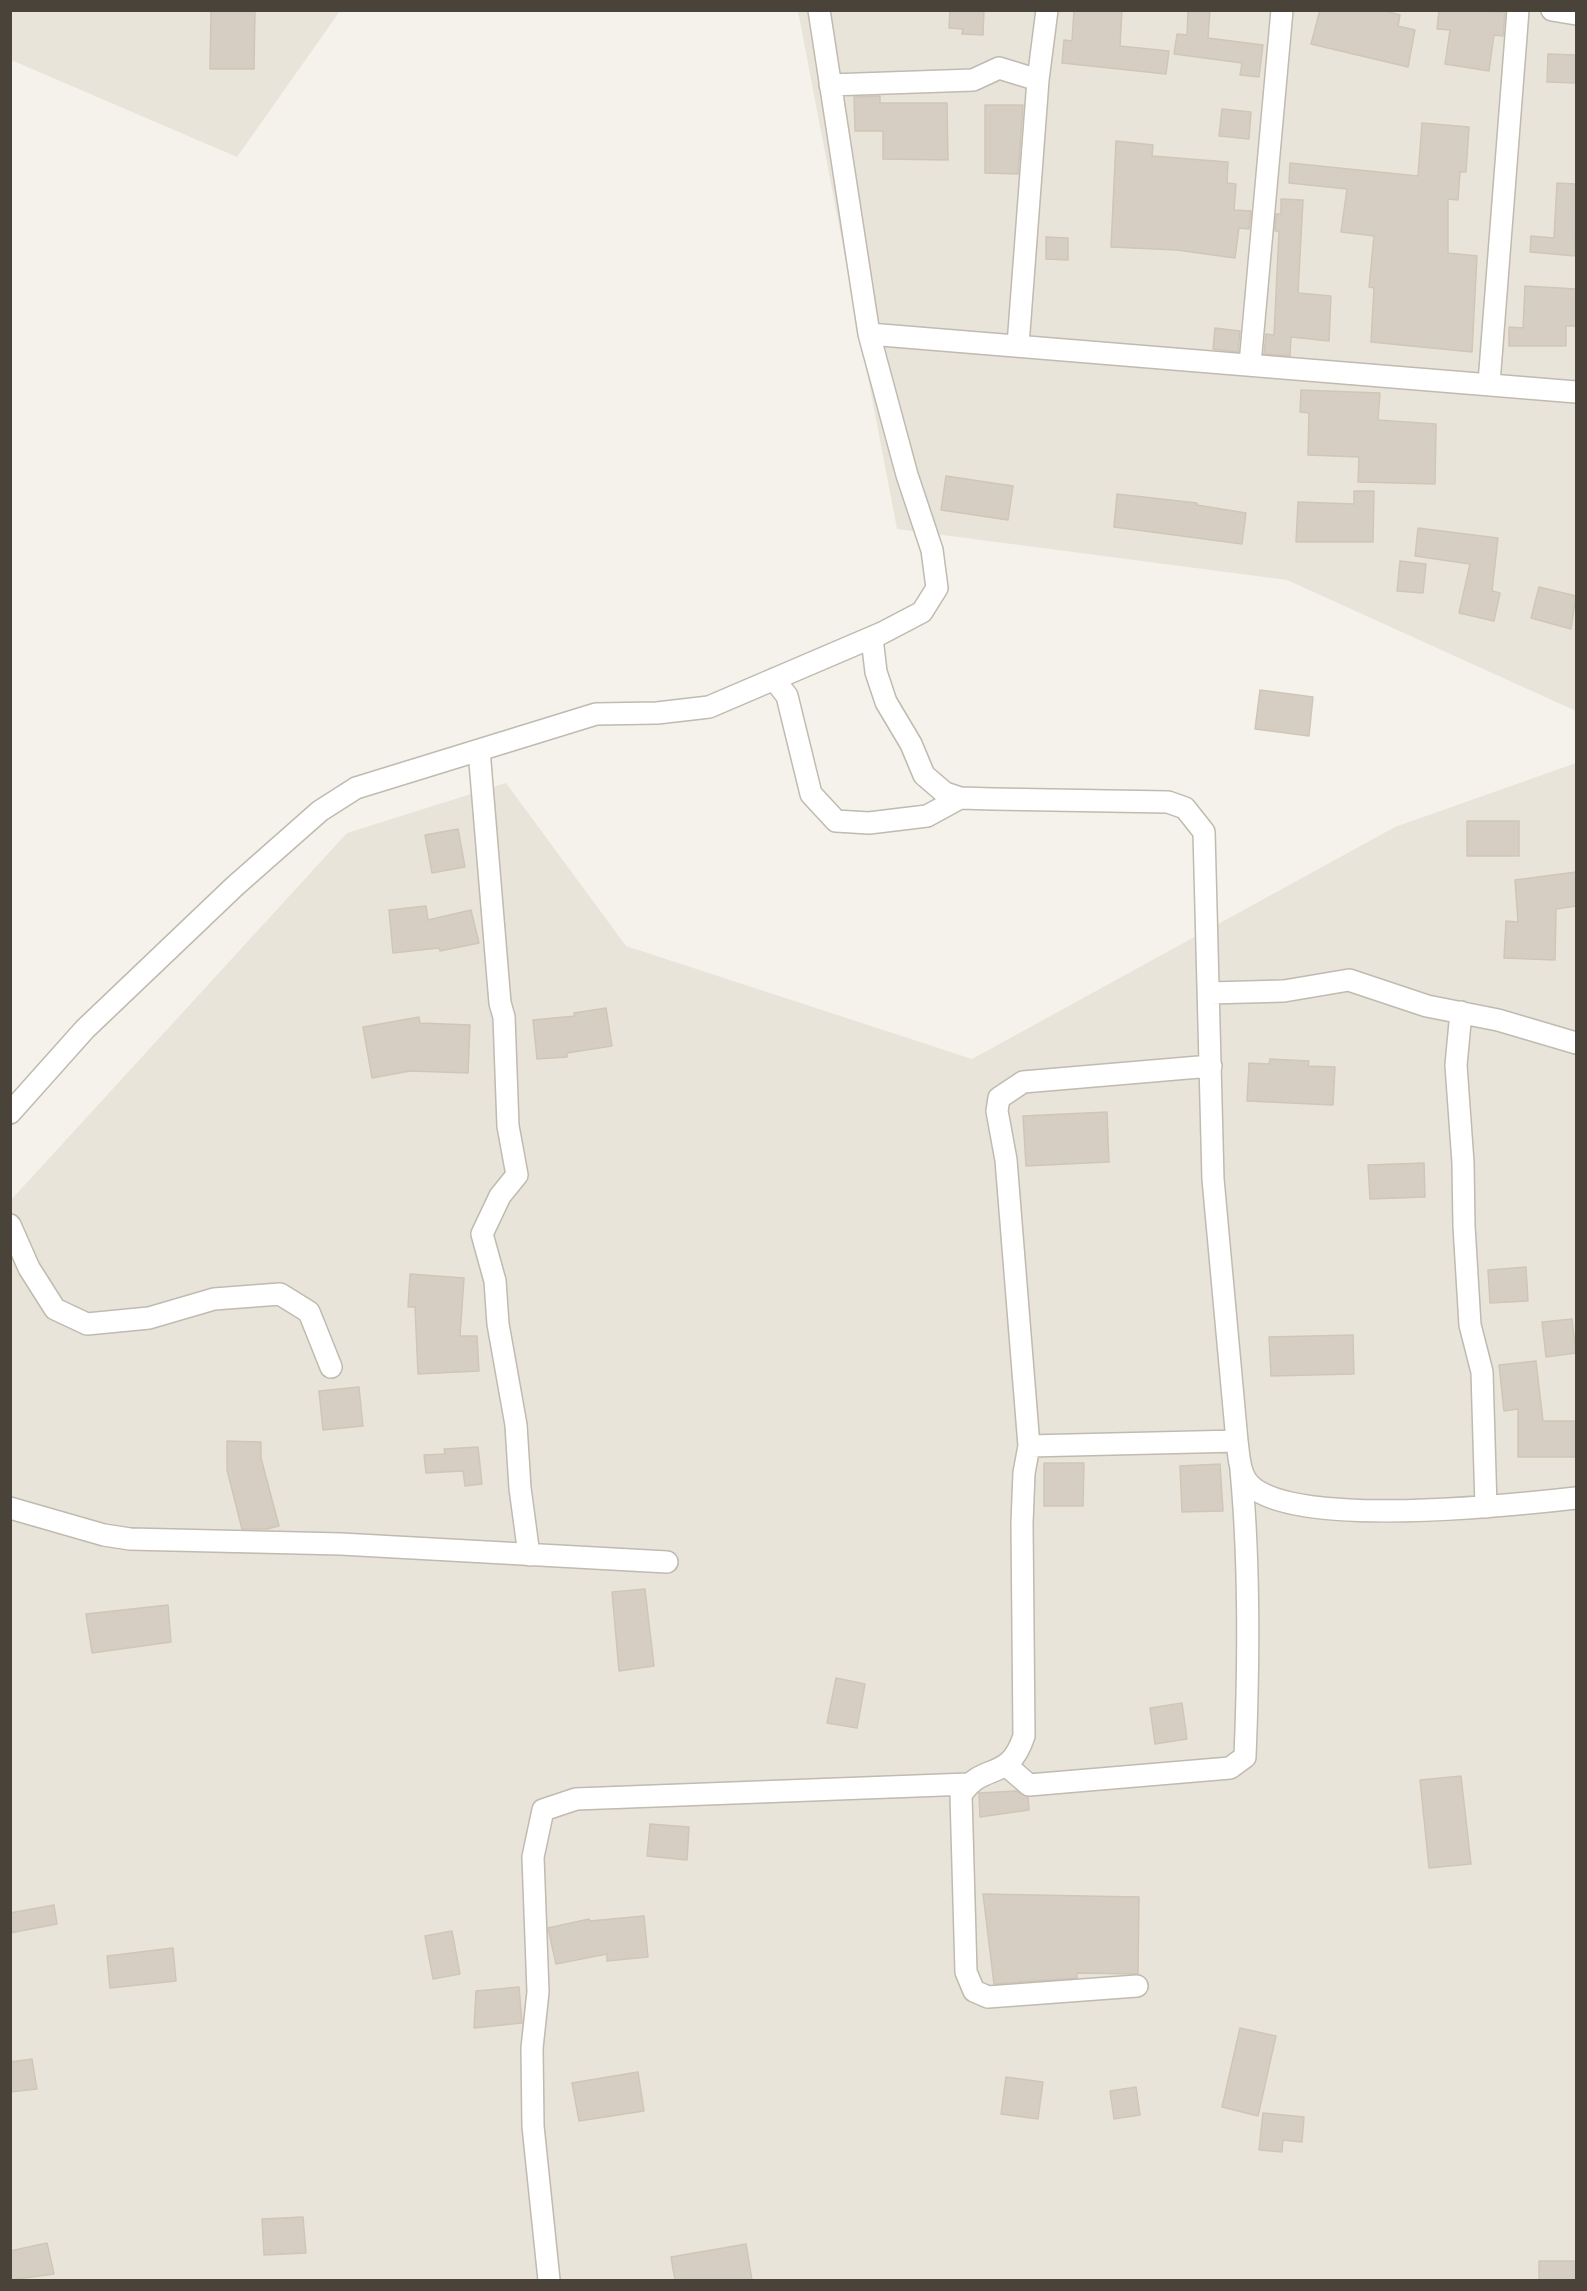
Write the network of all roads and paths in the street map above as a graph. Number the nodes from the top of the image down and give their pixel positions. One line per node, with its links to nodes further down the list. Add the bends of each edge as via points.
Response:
1 (819, 10): 8 (street)
2 (1047, 10): 7 (street)
3 (1282, 10): 11 (street)
4 (1518, 10): 12 (street)
5 (1552, 10): 6 (street)
6 (1576, 14)
7 (1038, 80): 8 (street, via 999,68 974,80); 10 (street)
8 (830, 85): 9 (street)
9 (869, 334): 10 (street); 14 (street, via 932,550 937,588 922,612)
10 (1018, 345): 11 (street)
11 (1250, 363): 12 (street)
12 (1489, 383): 13 (street)
13 (1576, 392)
14 (872, 638): 15 (street); 17 (street, via 876,672 886,702 924,775 945,794)
15 (774, 679): 16 (street, via 709,707 596,714); 17 (street, via 787,696 811,794 836,821 868,823 927,816)
16 (479, 750): 22 (street, via 356,788 321,811 235,886 85,1029); 31 (street, via 504,1017 508,1126 517,1175 500,1196 482,1234 495,1281 498,1324 516,1425)
17 (960, 798): 18 (street, via 1168,802 1185,808 1204,832)
18 (1210, 993): 19 (street, via 1284,991 1349,980 1427,1006); 21 (street)
19 (1461, 1012): 20 (street); 29 (street, via 1456,1065 1464,1226 1470,1324 1482,1372)
20 (1576, 1043)
21 (1211, 1066): 25 (street, via 1213,1179); 26 (street, via 1023,1082 999,1098 997,1112 1006,1160)
22 (10, 1113)
23 (10, 1225): 24 (street, via 29,1268 55,1309 87,1324 149,1318 214,1299 280,1294 309,1312)
24 (331, 1367)
25 (1237, 1441): 26 (street); 27 (street)
26 (1029, 1446): 33 (street, via 1022,1522 1024,1736 1017,1756)
27 (1242, 1470): 29 (street, via 1250,1485 1266,1495 1326,1508 1373,1511); 33 (street, via 1250,1646 1245,1757 1230,1768 1029,1785)
28 (1576, 1498): 29 (street)
29 (1486, 1507)
30 (10, 1508): 31 (street, via 130,1539 340,1544)
31 (529, 1555): 32 (street)
32 (667, 1562)
33 (1006, 1766): 34 (street)
34 (968, 1784): 35 (street, via 961,1795 966,1972 974,1991 988,1997); 36 (street, via 576,1799 543,1810 533,1857 538,1992 532,2048 533,2127)
35 (1137, 1986)
36 (549, 2280)

